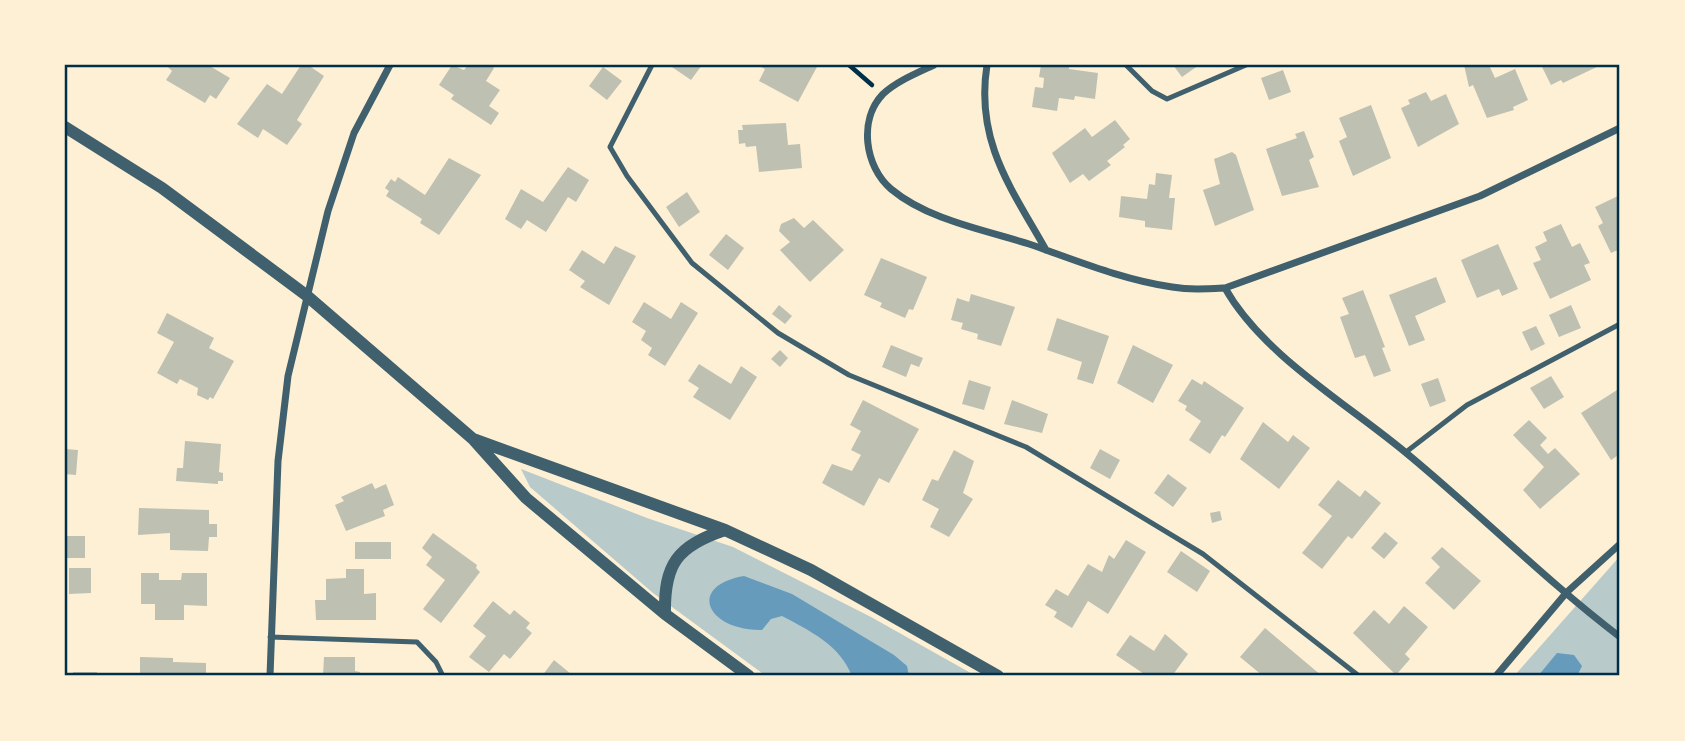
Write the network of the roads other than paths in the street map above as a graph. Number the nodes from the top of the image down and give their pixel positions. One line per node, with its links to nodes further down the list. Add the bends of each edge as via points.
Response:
1 (390, 65): 11 (street, via 354,133)
2 (652, 65): 25 (lane, via 610,147 692,263 778,333 849,375 1026,447 1203,554)
3 (934, 65): 9 (street, via 883,94 871,116 867,142 877,174 890,188 925,209)
4 (987, 65): 9 (street, via 987,132 1006,181)
5 (1126, 65): 6 (lane, via 1167,99)
6 (1246, 65)
7 (65, 128): 11 (street, via 172,195)
8 (1620, 128): 10 (street, via 1480,196)
9 (1047, 250): 10 (street, via 1169,287)
10 (1225, 288): 14 (street, via 1265,341)
11 (306, 295): 13 (street); 19 (street, via 288,376 278,461)
12 (1620, 324): 14 (lane, via 1467,405)
13 (473, 439): 15 (street); 18 (street, via 526,498)
14 (1406, 452): 17 (street)
15 (725, 530): 18 (street, via 697,540 682,553 665,584); 24 (street, via 811,570)
16 (1620, 544): 17 (street)
17 (1567, 592): 20 (street); 26 (street)
18 (665, 614): 23 (street)
19 (271, 637): 21 (street); 22 (lane, via 416,642)
20 (1620, 637)
21 (270, 676)
22 (443, 676)
23 (749, 676)
24 (998, 676)
25 (1359, 676)
26 (1496, 676)

